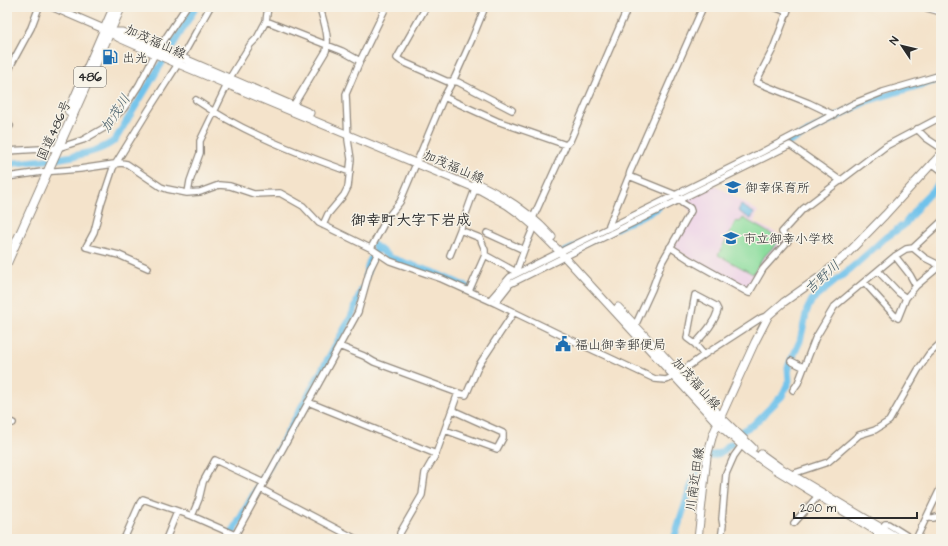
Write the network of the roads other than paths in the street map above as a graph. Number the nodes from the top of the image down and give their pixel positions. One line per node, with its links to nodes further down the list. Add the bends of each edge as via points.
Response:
1 (39, 7): 24 (street, via 31,28)
2 (52, 7): 19 (main road, 加茂福山線)
3 (114, 7): 19 (highway, 国道486号 / 486)
4 (121, 7): 19 (highway, 国道486号 / 486)
5 (186, 7): 21 (street)
6 (210, 7): 22 (street)
7 (268, 7): 18 (street)
8 (320, 7): 20 (street)
9 (386, 7): 23 (street)
10 (426, 7): 27 (street, via 397,58 446,81)
11 (485, 7): 27 (street)
12 (628, 7): 38 (street, via 570,141)
13 (703, 7): 49 (street)
14 (774, 7): 16 (street)
15 (923, 7): 17 (street)
16 (788, 10): 34 (street, via 773,49 756,82)
17 (941, 12)
18 (266, 21): 20 (street); 28 (street)
19 (107, 31): 21 (main road, 加茂福山線, via 122,32); 39 (highway, 国道486号 / 486)
20 (327, 45): 23 (street); 31 (street)
21 (158, 52): 22 (main road, 加茂福山線); 39 (street, via 116,117 104,128 83,140)
22 (178, 61): 28 (main road, 加茂福山線); 44 (street)
23 (360, 61): 37 (street, via 346,94)
24 (9, 62): 25 (street)
25 (7, 75)
26 (941, 75): 34 (street, via 868,98)
27 (452, 81): 29 (street); 32 (street)
28 (228, 82): 31 (main road, 加茂福山線); 33 (street); 37 (main road, 加茂福山線)
29 (444, 97): 38 (street, via 497,121); 43 (street)
30 (196, 100): 33 (street)
31 (293, 106): 37 (main road, 加茂福山線)
32 (512, 110)
33 (214, 112): 48 (street, via 247,130); 53 (street, via 200,141 200,153)
34 (834, 115): 54 (street)
35 (941, 117): 36 (street)
36 (917, 129): 40 (street); 51 (street, via 886,146)
37 (348, 132): 43 (main road, 加茂福山線); 48 (street)
38 (566, 145): 55 (street)
39 (56, 148): 41 (street); 47 (highway, 国道486号 / 486)
40 (941, 148)
41 (7, 151)
42 (941, 154): 45 (main road, 加茂福山線)
43 (416, 161): 52 (main road, 加茂福山線); 65 (street, via 400,202 387,218)
44 (116, 163): 47 (street); 53 (street, via 127,164 168,189); 72 (street, via 111,172 94,232 86,247 120,255)
45 (932, 163): 46 (street); 81 (main road, 加茂福山線, via 846,255)
46 (941, 170)
47 (45, 171): 50 (street); 63 (highway, 国道486号 / 486); 70 (highway, 国道486号 / 486)
48 (350, 172): 57 (street, via 344,195 333,207)
49 (629, 176): 54 (street); 58 (street)
50 (7, 177)
51 (841, 181): 54 (street, via 790,145); 61 (street, via 804,209 782,232 788,241 763,269 749,293)
52 (476, 186): 55 (main road, 加茂福山線); 59 (street)
53 (188, 193): 57 (street, via 200,192 219,185 254,194 280,193 303,206)
54 (678, 197): 58 (street); 61 (street, via 691,211); 66 (street)
55 (534, 222): 64 (street); 66 (main road, 加茂福山線)
56 (941, 222): 62 (street)
57 (323, 225): 65 (street)
58 (609, 228): 66 (street)
59 (460, 230): 67 (street); 68 (street, via 480,238)
60 (487, 233): 64 (street)
61 (670, 247): 82 (street)
62 (913, 248): 69 (street); 71 (street, via 925,258)
63 (7, 250)
64 (524, 250): 74 (street)
65 (375, 251): 77 (street, via 390,261); 85 (street, via 358,312)
66 (564, 253): 74 (street); 82 (main road, 加茂福山線); 89 (main road, 加茂福山線)
67 (450, 255)
68 (485, 255): 74 (street); 77 (street)
69 (895, 256): 73 (street); 76 (street)
70 (7, 263)
71 (940, 265): 76 (street)
72 (148, 268)
73 (878, 271): 75 (street); 78 (street)
74 (517, 276): 79 (street)
75 (865, 282): 78 (street, via 898,318); 88 (street, via 828,315 814,339)
76 (916, 286): 78 (street)
77 (470, 290): 79 (street)
78 (906, 298)
79 (491, 300): 80 (street)
80 (514, 312): 89 (street, via 655,379 666,380); 91 (street, via 479,365 466,395)
81 (769, 315): 86 (street); 94 (main road, 加茂福山線)
82 (635, 326): 89 (main road, 加茂福山線)
83 (941, 343): 99 (street, via 929,354 918,370 889,421 859,436 828,462)
84 (695, 344): 84 (street, via 707,331 718,310 716,306 695,295 687,338); 86 (street)
85 (339, 346): 91 (street, via 374,362); 92 (street)
86 (704, 355): 89 (street)
87 (791, 360): 88 (street)
88 (803, 367): 90 (street)
89 (677, 374): 94 (main road, 加茂福山線); 95 (main road, 加茂福山線)
90 (793, 390)
91 (458, 393): 93 (street)
92 (308, 402): 98 (street); 100 (street)
93 (452, 410): 96 (street); 96 (street, via 503,433 503,438 497,449)
94 (721, 417): 95 (main road, 加茂福山線); 99 (main road, 加茂福山線, via 752,448)
95 (718, 424): 97 (main road, 加茂福山線); 114 (main road, 川南近田線, via 708,455)
96 (445, 430): 98 (street)
97 (742, 446): 102 (main road, 加茂福山線); 115 (street, via 726,474)
98 (436, 454): 113 (street, via 425,473 422,495 400,533)
99 (792, 474): 108 (main road, 加茂福山線)
100 (262, 486): 104 (street, via 215,460 203,482); 109 (street); 112 (street)
101 (941, 487): 106 (street)
102 (818, 496): 107 (street); 108 (main road, 加茂福山線)
103 (177, 512): 104 (street); 110 (street, via 144,499); 111 (street)
104 (192, 516): 109 (street)
105 (941, 516): 106 (street)
106 (926, 518): 119 (street)
107 (794, 523)
108 (879, 533): 116 (main road, 加茂福山線); 117 (main road, 加茂福山線); 118 (street, via 885,524 888,524)
109 (232, 536)
110 (124, 539)
111 (166, 539)
112 (356, 539)
113 (400, 539)
114 (698, 539)
115 (721, 539)
116 (890, 539)
117 (900, 539)
118 (912, 539)
119 (916, 539)

